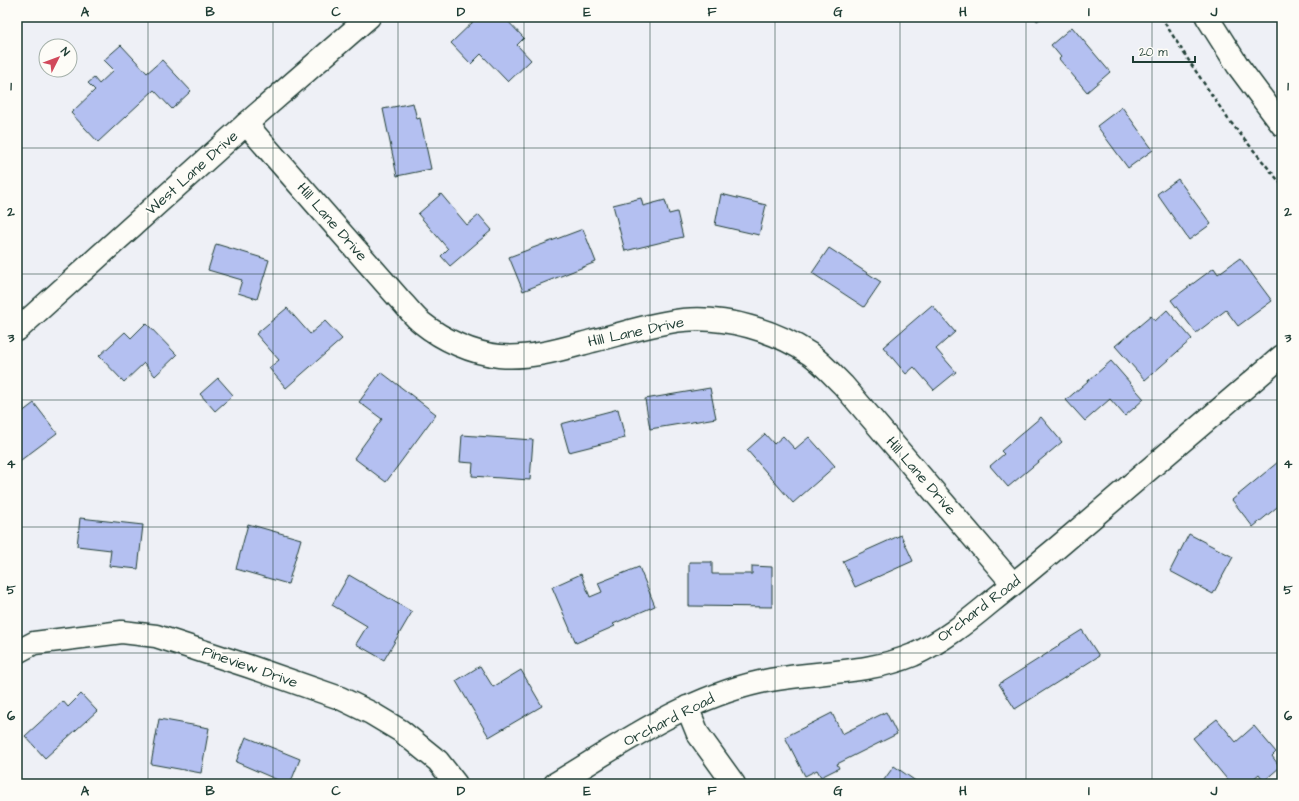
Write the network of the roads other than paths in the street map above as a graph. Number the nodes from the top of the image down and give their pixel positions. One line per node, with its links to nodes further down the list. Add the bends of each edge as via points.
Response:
1 (369, 17): 3 (street, West Lane Drive)
2 (1207, 17): 4 (street, via 1238,66)
3 (246, 124): 5 (street, West Lane Drive); 7 (street, Hill Lane Drive, via 421,322 435,332 471,349 499,356 534,355 684,320 744,324 797,346 824,365 843,385)
4 (1282, 125)
5 (17, 330)
6 (1282, 356): 7 (street, Orchard Road)
7 (1014, 584): 9 (street, Orchard Road, via 963,625 913,655 887,664 760,682)
8 (17, 652): 10 (street, Pineview Drive, via 34,643 122,632 156,636 340,698 371,713 401,731 438,761)
9 (687, 707): 11 (street, Orchard Road); 12 (street, via 698,734)
10 (456, 784)
11 (555, 784)
12 (734, 784)

